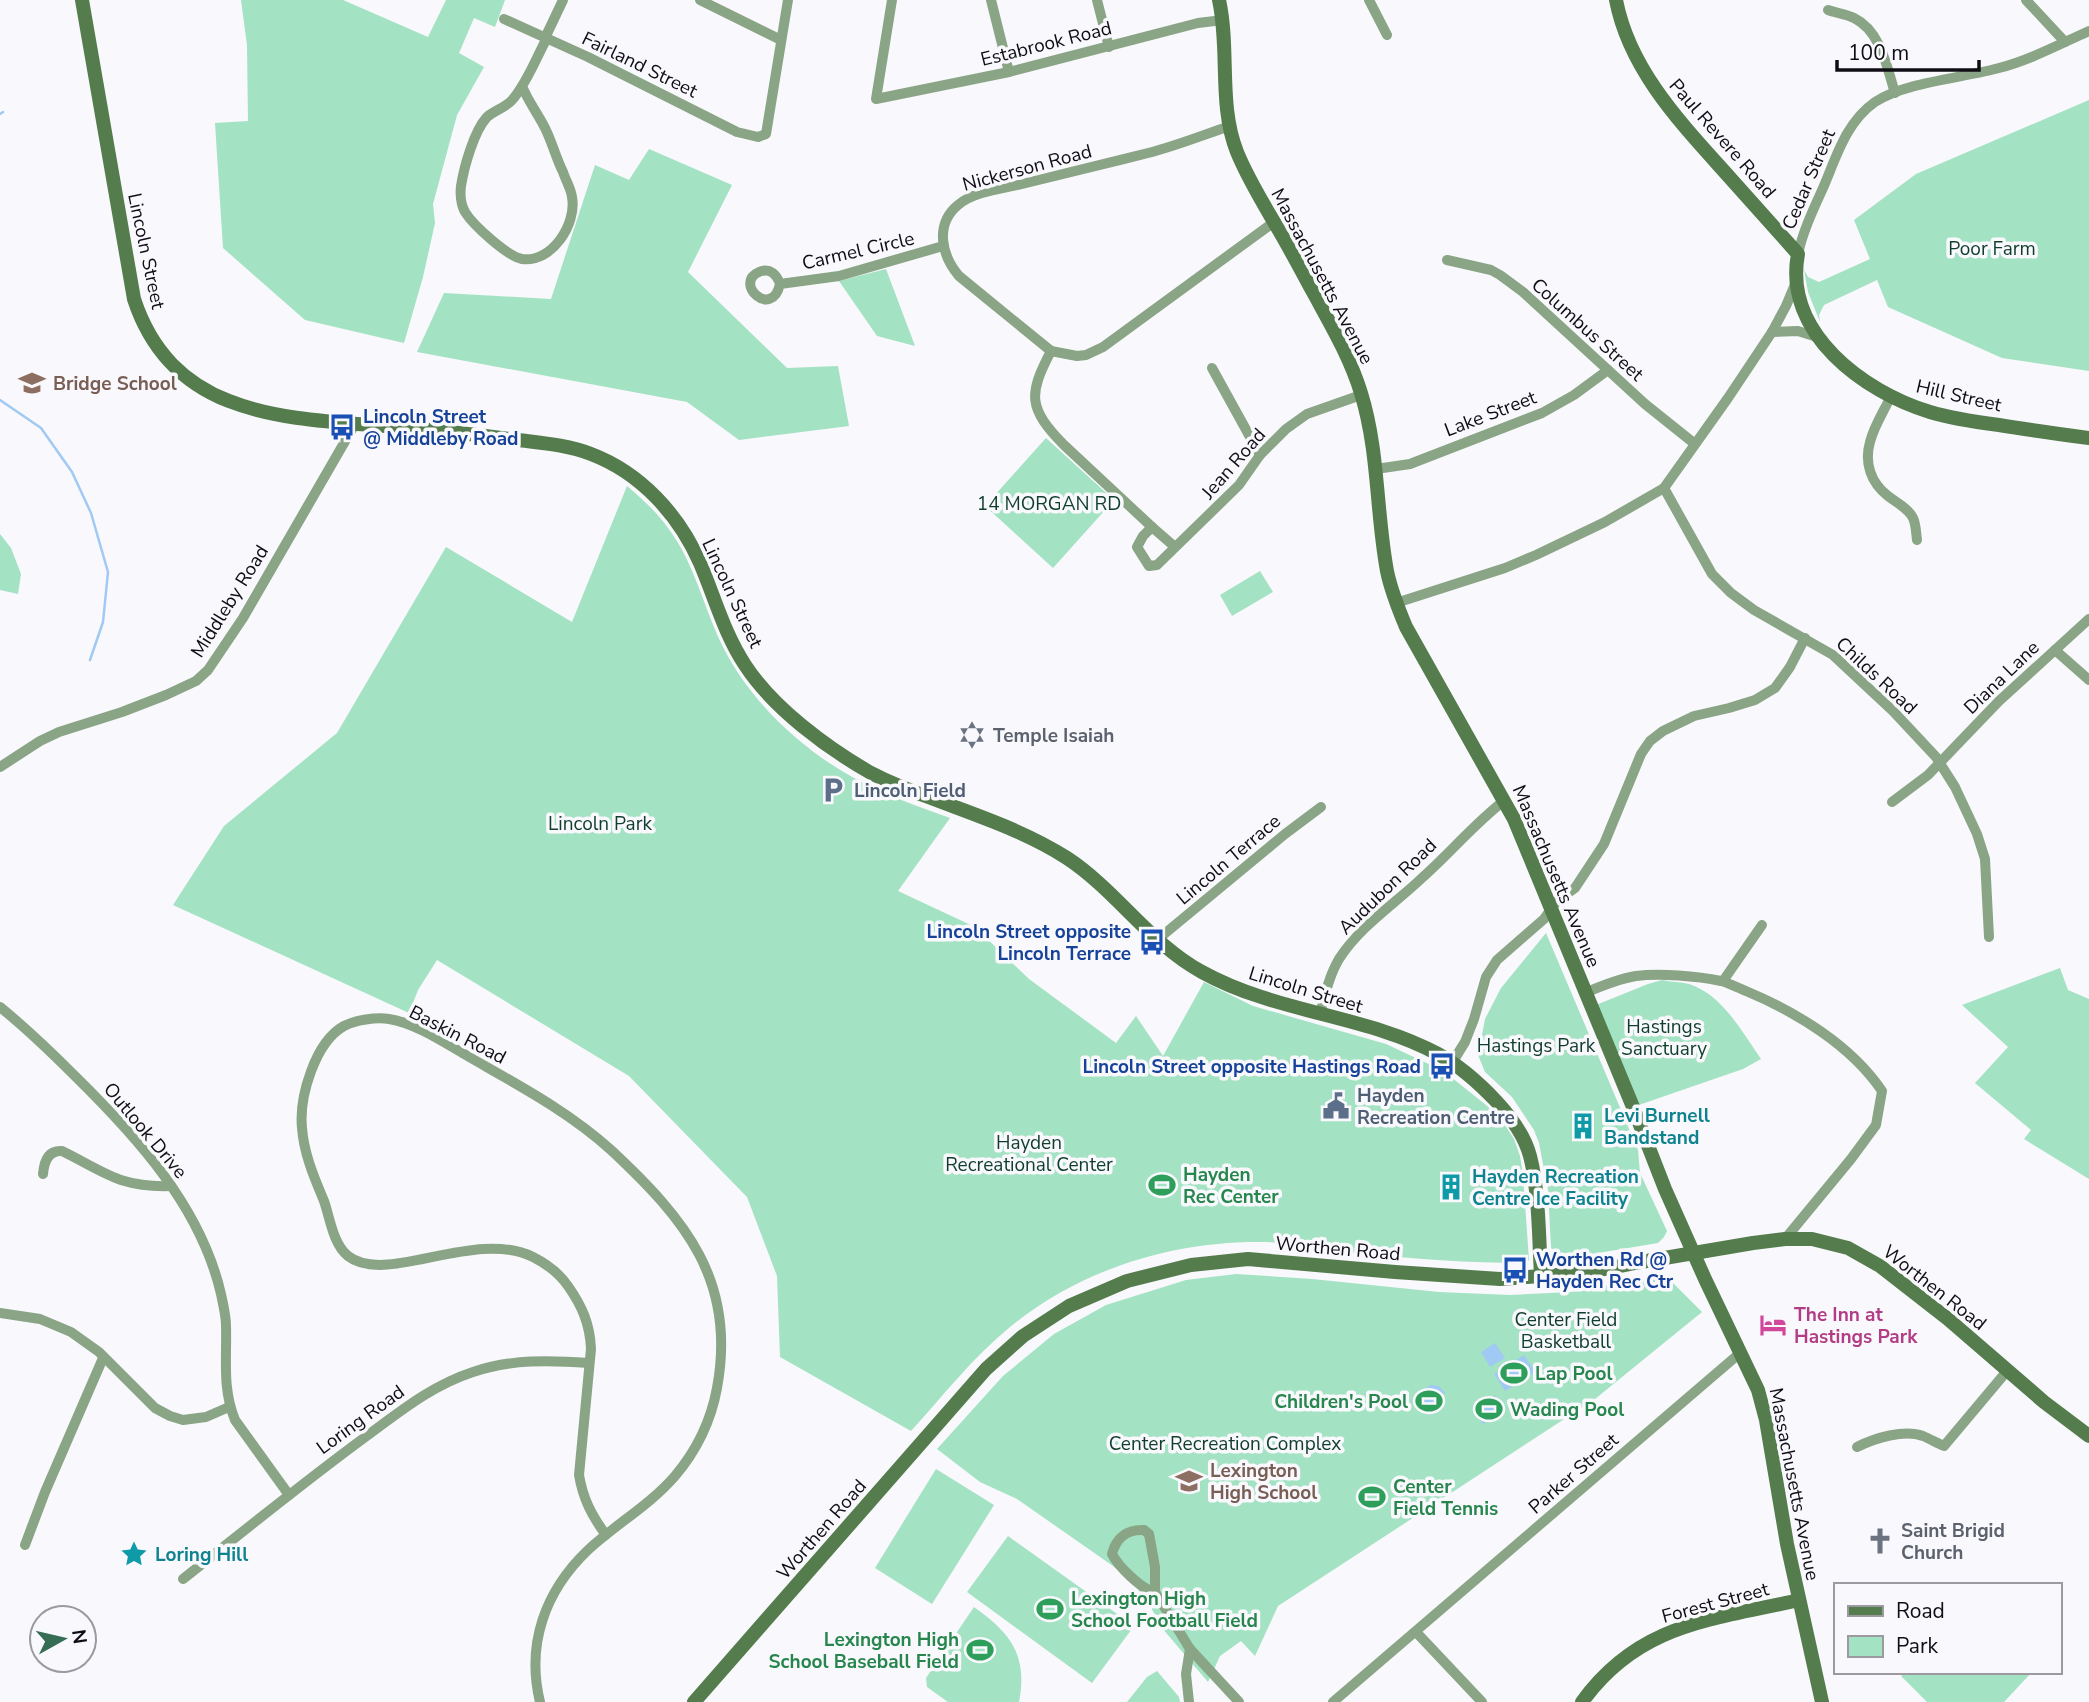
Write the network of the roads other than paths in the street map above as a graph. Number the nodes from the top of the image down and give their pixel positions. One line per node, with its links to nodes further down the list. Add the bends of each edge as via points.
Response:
1 (82, 0): 38 (main road, Lincoln Street, via 134,299 153,343 185,376 219,399 257,410)
2 (563, 0): 17 (street)
3 (701, 0): 18 (street)
4 (788, 0): 18 (street)
5 (892, 0): 21 (street, Estabrook Road, via 876,99)
6 (991, 0): 21 (street)
7 (1097, 0): 20 (street)
8 (1219, 0): 14 (main road, Massachusetts Avenue)
9 (1369, 0): 16 (street)
10 (1616, 0): 27 (main road, Paul Revere Road, via 1636,57 1661,98)
11 (2026, 0): 19 (street)
12 (1828, 10): 23 (street, via 1853,17 1870,32 1880,46)
13 (504, 19): 17 (street, Fairland Street)
14 (1223, 20): 20 (street, Estabrook Road); 24 (main road, Massachusetts Avenue)
15 (2089, 32): 19 (street, Cedar Street)
16 (1388, 35)
17 (546, 38): 18 (street, Fairland Street, via 737,132 761,137 766,134); 22 (street)
18 (781, 40)
19 (2065, 41): 23 (street, Cedar Street, via 2002,68)
20 (1109, 47): 21 (street, Estabrook Road)
21 (1009, 72)
22 (522, 86): 22 (street, via 477,132 461,201 478,226 511,256 524,259 552,249 573,214 572,195 556,154)
23 (1895, 93): 27 (street, Cedar Street, via 1869,107 1847,134)
24 (1230, 127): 25 (main road, Massachusetts Avenue, via 1245,171); 26 (street, Nickerson Road, via 965,200 946,223)
25 (1274, 222): 33 (street, via 1103,347 1077,356); 36 (main road, Massachusetts Avenue, via 1327,316)
26 (943, 246): 30 (street, Carmel Circle, via 839,276); 33 (street, via 960,276)
27 (1798, 254): 29 (main road, Cedar Street)
28 (1447, 260): 35 (street, Columbus Street, via 1500,275)
29 (1796, 282): 31 (street, Cedar Street); 32 (main road, Hill Street)
30 (780, 285)
31 (1772, 332): 32 (street, via 1798,331); 40 (street, Cedar Street)
32 (1817, 337): 37 (main road, Hill Street, via 1843,363)
33 (1051, 351): 44 (street, via 1036,381 1040,416 1063,444)
34 (1212, 368): 41 (street)
35 (1608, 370): 40 (street, Columbus Street); 42 (street, Lake Street, via 1542,413 1410,464)
36 (1362, 395): 41 (street, Jean Road, via 1307,414); 42 (main road, Massachusetts Avenue)
37 (1891, 396): 39 (main road, Hill Street, via 1953,418); 45 (street, via 1870,442 1869,469 1876,485 1915,520)
38 (355, 424): 53 (street, Middleby Road, via 208,670 166,695 40,741); 60 (main road, Lincoln Street, via 560,446 590,453 628,474 652,492 676,520 698,558 731,641 747,669 783,709 834,751 878,777 1022,833 1068,859 1111,893)
39 (2089, 439)
40 (1695, 444): 43 (street, Cedar Street)
41 (1260, 455): 46 (street, Jean Road, via 1240,485)
42 (1376, 469): 47 (main road, Massachusetts Avenue, via 1387,570)
43 (1664, 488): 47 (street, Cedar Street, via 1536,555); 49 (street, Childs Road, via 1712,574 1754,610)
44 (1152, 527): 46 (street); 46 (street, Jean Road, via 1137,547 1149,566 1157,565)
45 (1917, 540)
46 (1175, 547)
47 (1396, 603): 54 (main road, Massachusetts Avenue)
48 (2089, 619): 50 (street, Diana Lane)
49 (1805, 638): 52 (street, Childs Road, via 1833,655); 57 (street, via 1774,688 1755,700 1694,716 1650,741 1604,844 1575,888)
50 (2054, 650): 51 (street); 52 (street, Diana Lane)
51 (2089, 680)
52 (1939, 762): 55 (street, Diana Lane); 59 (street, Childs Road, via 1978,834 1985,859)
53 (0, 767)
54 (1505, 800): 57 (main road, Massachusetts Avenue); 64 (street, Audubon Road, via 1346,949 1329,977)
55 (1892, 802)
56 (1321, 807): 60 (street, Lincoln Terrace)
57 (1551, 909): 62 (main road, Massachusetts Avenue); 65 (street, via 1497,960 1486,977 1465,1042)
58 (1762, 925): 61 (street)
59 (1989, 937)
60 (1157, 940): 64 (main road, Lincoln Street, via 1216,979 1268,1001)
61 (1723, 981): 62 (street, via 1636,976); 68 (street, via 1797,1017 1834,1042 1869,1072 1882,1091 1876,1125)
62 (1585, 993): 69 (main road, Massachusetts Avenue)
63 (0, 1007): 67 (street, Outlook Drive, via 97,1098)
64 (1320, 1014): 65 (main road, Lincoln Street, via 1397,1037)
65 (1452, 1063): 70 (main road, Lincoln Street, via 1505,1110 1525,1142 1533,1172)
66 (43, 1174): 67 (street, via 52,1152 62,1151 117,1180)
67 (171, 1186): 76 (street, Outlook Drive, via 201,1234 214,1268 226,1324)
68 (1785, 1239): 69 (main road, Worthen Road); 75 (main road, Worthen Road, via 1848,1248 1880,1266)
69 (1694, 1253): 70 (main road, Worthen Road, via 1585,1273); 72 (main road, Massachusetts Avenue)
70 (1541, 1276): 88 (main road, Worthen Road, via 1500,1279 1248,1259 1191,1265 1127,1281 1069,1307 1023,1336 986,1369)
71 (0, 1313): 73 (street, via 40,1319 71,1332)
72 (1740, 1353): 84 (main road, Massachusetts Avenue, via 1766,1420); 85 (street, Parker Street)
73 (103, 1358): 76 (street, via 155,1408 170,1416 183,1420 206,1417); 81 (street)
74 (589, 1363): 79 (street, Loring Road, via 496,1365 432,1389); 80 (street, Baskin Road, via 579,1475 591,1514); 80 (street, Baskin Road, via 590,1332 576,1297 563,1278 527,1254 476,1248 387,1266 360,1263 344,1254 306,1154 302,1126 311,1069 343,1027 386,1018 405,1023 566,1114 598,1138 652,1192 704,1262 719,1306 722,1335 713,1410 689,1458 673,1478)
75 (2007, 1371): 77 (main road, Worthen Road); 78 (street, via 1944,1446 1921,1435 1902,1434)
76 (229, 1407): 79 (street, Outlook Drive)
77 (2089, 1436)
78 (1857, 1447)
79 (289, 1495): 82 (street, Loring Road)
80 (606, 1535): 87 (street, Baskin Road, via 574,1565 542,1619 535,1668)
81 (25, 1545)
82 (183, 1579)
83 (1154, 1592): 83 (street, via 1149,1534 1129,1531 1117,1541 1112,1554 1132,1577); 86 (street)
84 (1799, 1600): 93 (main road, Forest Street, via 1658,1636 1611,1669); 94 (main road, Massachusetts Avenue)
85 (1416, 1632): 91 (street, Parker Street); 92 (street)
86 (1190, 1649): 89 (street, via 1186,1674); 90 (street)
87 (540, 1702)
88 (694, 1702)
89 (1189, 1702)
90 (1239, 1702)
91 (1333, 1702)
92 (1482, 1702)
93 (1582, 1702)
94 (1822, 1702)

